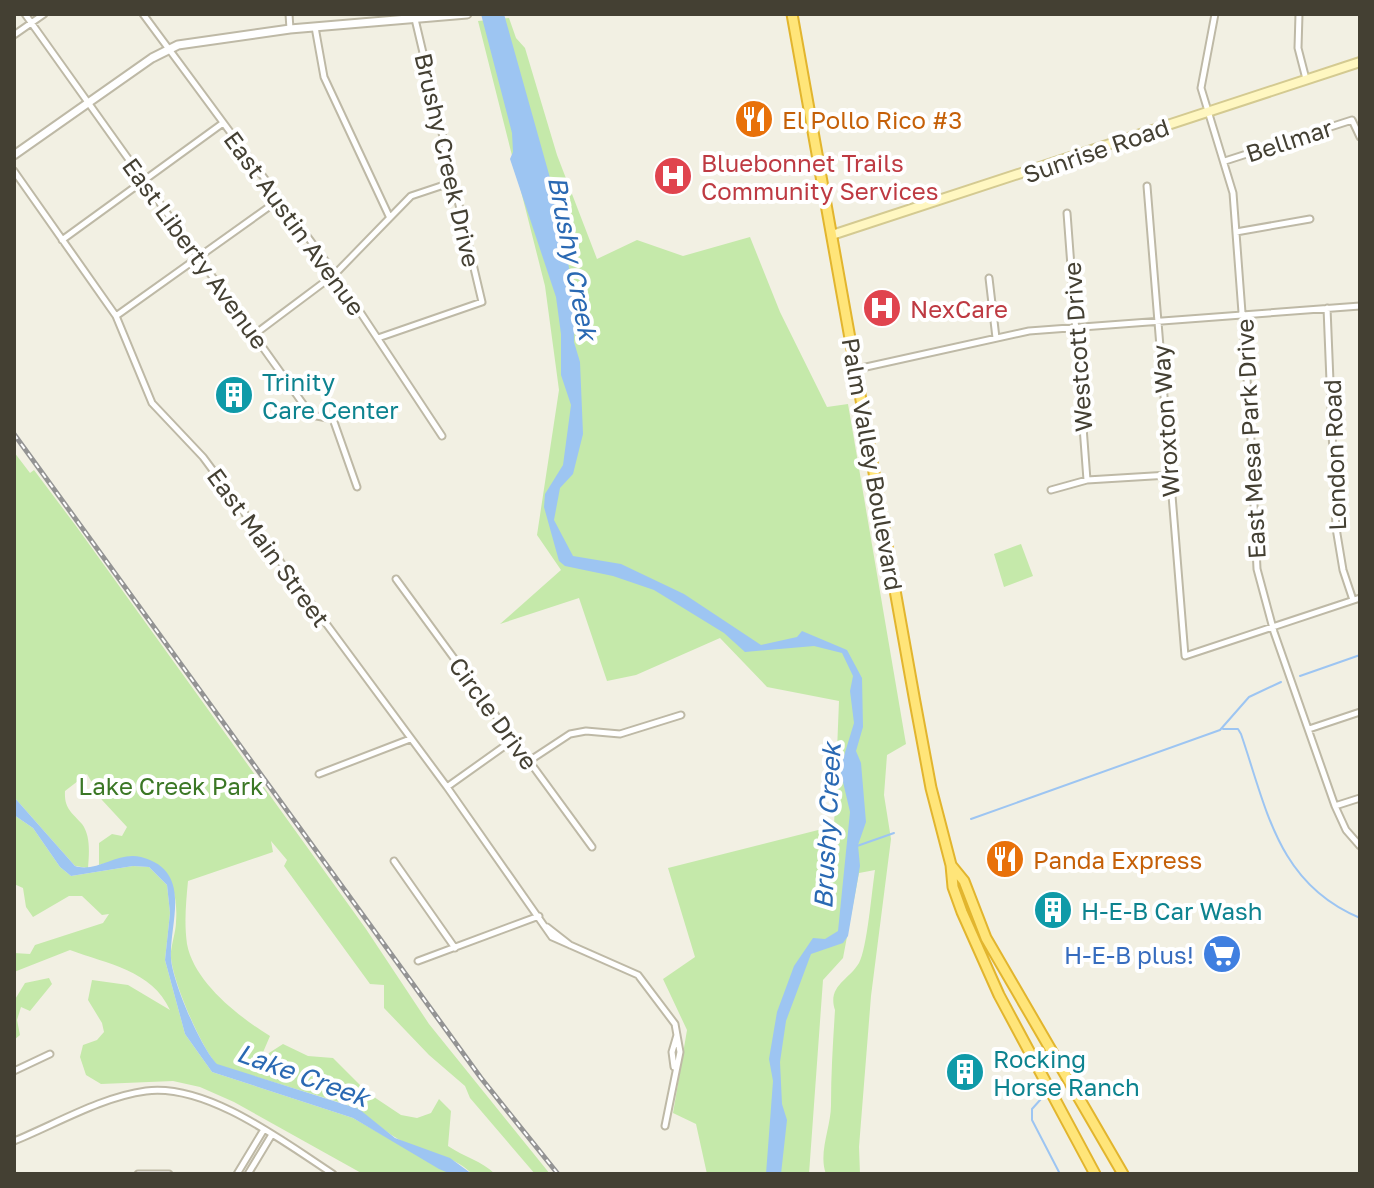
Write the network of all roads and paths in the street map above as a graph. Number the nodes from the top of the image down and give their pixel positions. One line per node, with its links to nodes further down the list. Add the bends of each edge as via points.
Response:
1 (25, 14): 12 (street, East Liberty Avenue)
2 (44, 14): 12 (street)
3 (143, 14): 16 (street, East Austin Avenue)
4 (289, 14): 14 (street)
5 (467, 14): 8 (street)
6 (1215, 14): 20 (street, East Mesa Park Drive, via 1200,79)
7 (1299, 14): 18 (street, via 1298,48)
8 (450, 15): 11 (street)
9 (792, 15): 34 (highway, Palm Valley Boulevard)
10 (383, 18): 11 (street); 13 (street)
11 (415, 19): 27 (street, Brushy Creek Drive)
12 (31, 22): 15 (street); 19 (street, East Liberty Avenue)
13 (315, 27): 14 (street); 31 (street, via 327,87)
14 (290, 29): 16 (street, via 202,39)
15 (14, 35)
16 (168, 49): 19 (street); 21 (street, East Austin Avenue)
17 (1360, 62): 18 (main road, Sunrise Road)
18 (1306, 80): 20 (main road, Sunrise Road)
19 (87, 102): 23 (street); 26 (street, East Liberty Avenue)
20 (1208, 111): 24 (street, East Mesa Park Drive); 34 (main road, Sunrise Road)
21 (223, 123): 26 (street); 29 (street, East Austin Avenue)
22 (1360, 137): 24 (street, Bellmar, via 1352,120)
23 (14, 155)
24 (1225, 161): 33 (street, East Mesa Park Drive)
25 (14, 171): 35 (street, East Main Street)
26 (143, 180): 35 (street); 36 (street, East Liberty Avenue)
27 (453, 182): 31 (street, via 419,191); 46 (street, Brushy Creek Drive, via 482,302)
28 (1147, 186): 43 (street, Wroxton Way)
29 (280, 199): 36 (street); 37 (street, East Austin Avenue)
30 (1067, 213): 44 (street, Westcott Drive)
31 (389, 216): 37 (street)
32 (1310, 219): 33 (street)
33 (1236, 232): 41 (street, East Mesa Park Drive)
34 (832, 235): 48 (highway, Palm Valley Boulevard)
35 (62, 240): 42 (street, East Main Street)
36 (198, 256): 42 (street); 45 (street, East Liberty Avenue)
37 (335, 274): 45 (street); 46 (street, East Austin Avenue)
38 (989, 278): 47 (street)
39 (1360, 306): 40 (street)
40 (1327, 308): 41 (street); 56 (street, London Road, via 1336,528)
41 (1243, 315): 43 (street); 57 (street, East Mesa Park Drive, via 1254,547)
42 (116, 316): 61 (street, East Main Street, via 152,403 203,457)
43 (1158, 321): 44 (street); 50 (street, Wroxton Way)
44 (1075, 328): 47 (street); 51 (street, Westcott Drive)
45 (255, 334): 52 (street, East Liberty Avenue, via 311,415 333,419)
46 (378, 338): 49 (street, East Austin Avenue)
47 (996, 338): 48 (street)
48 (856, 369): 71 (highway, Palm Valley Boulevard, via 915,702)
49 (442, 436)
50 (1169, 475): 51 (street); 57 (street, Wroxton Way, via 1185,656)
51 (1087, 480): 53 (street)
52 (357, 487)
53 (1051, 490)
54 (396, 579): 62 (street, Circle Drive)
55 (1360, 598): 56 (street)
56 (1353, 600): 57 (street)
57 (1273, 627): 60 (street, East Mesa Park Drive)
58 (1360, 712): 60 (street)
59 (681, 715): 63 (street, via 620,734 570,734)
60 (1309, 729): 67 (street, East Mesa Park Drive)
61 (410, 739): 64 (street); 65 (street, East Main Street)
62 (513, 740): 63 (street, Circle Drive); 65 (street)
63 (529, 761): 69 (street, Circle Drive)
64 (319, 774)
65 (447, 787): 72 (street, East Main Street)
66 (1360, 798): 67 (street)
67 (1335, 806): 68 (street, East Mesa Park Drive)
68 (1360, 846)
69 (592, 847)
70 (394, 861): 73 (street)
71 (951, 865): 75 (highway, Palm Valley Boulevard, via 962,912); 78 (highway, Palm Valley Boulevard, via 964,881 997,959)
72 (539, 916): 73 (street); 79 (street, East Main Street, via 552,937 643,979 675,1024)
73 (455, 948): 74 (street)
74 (418, 961)
75 (1016, 1026): 78 (highway, via 1034,1031 1067,1087); 88 (highway, Palm Valley Boulevard)
76 (50, 1054): 77 (street)
77 (14, 1071)
78 (1076, 1090): 89 (highway, Palm Valley Boulevard)
79 (665, 1126)
80 (263, 1131): 81 (street); 82 (street, via 199,1097 148,1091); 85 (street)
81 (271, 1136): 86 (street); 87 (street)
82 (14, 1141)
83 (138, 1174): 84 (street)
84 (169, 1174)
85 (237, 1174)
86 (248, 1174)
87 (333, 1174)
88 (1095, 1174)
89 (1123, 1174)

